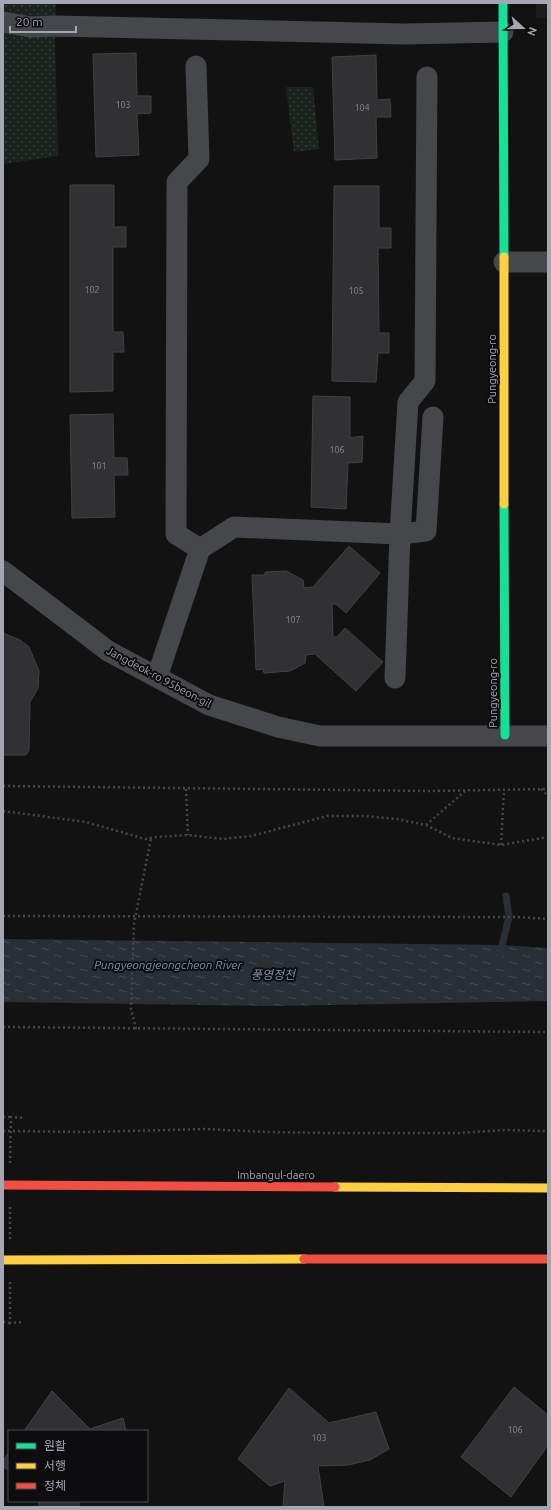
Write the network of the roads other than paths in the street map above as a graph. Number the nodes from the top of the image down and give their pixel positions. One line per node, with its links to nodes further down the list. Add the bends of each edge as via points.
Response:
1 (503, 3): 3 (main road, Pungyeong-ro)
2 (3, 22): 3 (street, via 30,27 405,34)
3 (503, 32): 6 (main road, Pungyeong-ro)
4 (196, 66): 10 (street, via 200,159 177,182 176,534)
5 (427, 76): 9 (street, via 425,380 408,402)
6 (504, 262): 7 (street); 14 (main road, Pungyeong-ro)
7 (548, 262)
8 (433, 417): 9 (street, via 426,531)
9 (400, 534): 10 (street, via 234,527); 13 (street)
10 (200, 549): 12 (street)
11 (3, 571): 12 (street, Jangdeok-ro 95beon-gil, via 108,651)
12 (157, 678): 14 (street, Jangdeok-ro 95beon-gil, via 208,706 278,727 320,736)
13 (396, 678)
14 (505, 735): 15 (street, Jangdeok-ro 95beon-gil)
15 (548, 736)
16 (3, 1185): 17 (main road, Imbangul-daero)
17 (548, 1188)
18 (3, 1260): 19 (main road)
19 (548, 1260)

